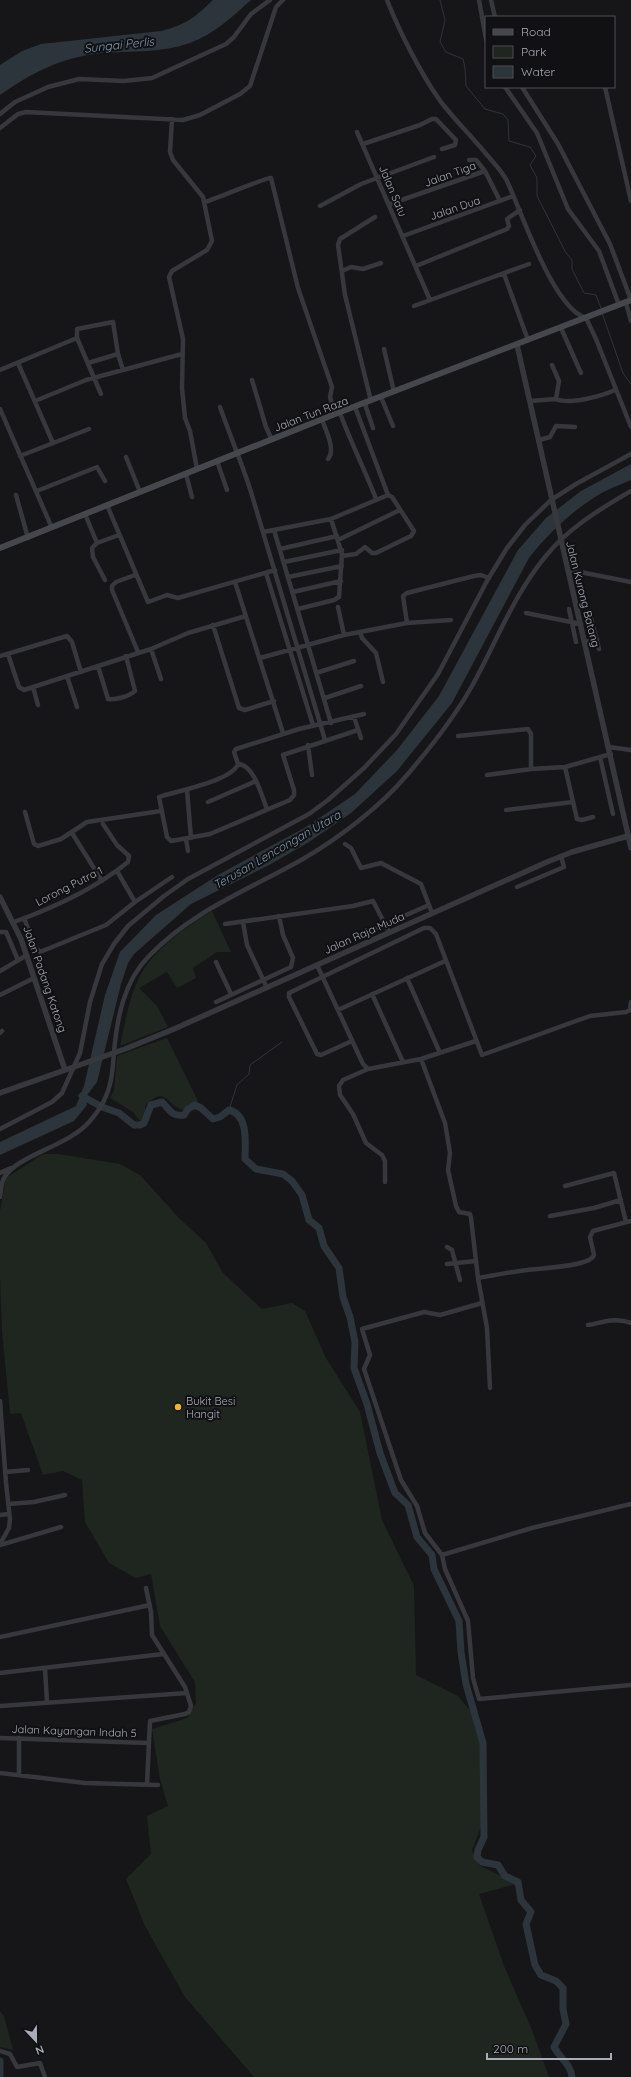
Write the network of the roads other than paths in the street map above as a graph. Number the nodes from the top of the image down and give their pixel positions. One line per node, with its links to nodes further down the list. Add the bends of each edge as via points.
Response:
1 (270, 0): 11 (street, via 251,14 226,44 164,74 142,80 68,81 15,102)
2 (283, 0): 12 (street, via 276,7 250,86 240,94 191,119)
3 (387, 0): 21 (street, via 429,85 496,164)
4 (479, 0): 7 (street)
5 (491, 0): 6 (street)
6 (495, 16)
7 (485, 33)
8 (506, 88): 37 (street, via 537,133 568,209 601,255)
9 (523, 88): 36 (street, via 558,144 610,244)
10 (605, 88): 23 (street)
11 (0, 114)
12 (172, 119): 13 (street, via 26,112 18,114); 24 (street, via 169,149 173,160 199,190)
13 (0, 128)
14 (357, 132): 15 (street, Jalan Satu)
15 (363, 144): 16 (street, via 436,119 456,140 455,145); 20 (street, Jalan Satu)
16 (442, 149)
17 (434, 157): 20 (street)
18 (469, 160): 19 (street, via 476,160)
19 (485, 171): 22 (street, Jalan Tiga); 25 (street, Jalan Tiga)
20 (377, 177): 25 (street, Jalan Satu); 26 (street)
21 (513, 196): 22 (street, Jalan Dua); 27 (street)
22 (500, 201): 29 (street, Jalan Dua)
23 (631, 201)
24 (205, 202): 47 (street, via 212,236 211,244 207,250 172,271 169,277 183,339); 67 (street, via 271,178 298,288 332,388 330,398)
25 (390, 204): 29 (street, Jalan Satu)
26 (320, 206)
27 (520, 210): 32 (street, via 507,219 507,229); 39 (street, via 547,276 558,293 579,316)
28 (375, 217): 33 (street, via 340,239 338,245)
29 (403, 236): 32 (street, Jalan Satu)
30 (381, 262): 33 (street, via 363,269 351,267)
31 (529, 264): 34 (street)
32 (416, 266): 35 (street, Jalan Satu)
33 (342, 271): 63 (street)
34 (504, 274): 35 (street); 43 (street)
35 (430, 300): 38 (street)
36 (629, 301): 37 (main road, Jalan Tun Raza); 40 (street)
37 (619, 305): 39 (main road, Jalan Tun Raza)
38 (414, 306)
39 (586, 318): 41 (main road, Jalan Tun Raza); 56 (street)
40 (631, 321)
41 (561, 328): 43 (main road, Jalan Tun Raza); 53 (street)
42 (77, 338): 46 (street, via 76,331 79,328 113,322); 48 (street); 49 (street)
43 (528, 340): 44 (main road, Jalan Tun Raza)
44 (517, 345): 57 (main road, Jalan Tun Raza); 62 (street, Jalan Kurong Batang)
45 (384, 349): 57 (street)
46 (118, 354): 49 (street); 52 (street)
47 (182, 354): 52 (street); 83 (street, via 184,418 190,431)
48 (18, 363): 51 (street); 61 (street)
49 (88, 363): 54 (street)
50 (552, 365): 60 (street, via 559,381)
51 (0, 370)
52 (123, 370): 54 (street)
53 (581, 373)
54 (95, 378): 58 (street); 61 (street)
55 (252, 380): 74 (street)
56 (615, 390): 60 (street, via 575,401); 71 (street)
57 (394, 392): 59 (main road, Jalan Tun Raza)
58 (101, 394)
59 (381, 397): 63 (main road, Jalan Tun Raza); 69 (street)
60 (556, 399): 62 (street)
61 (35, 401): 76 (street)
62 (530, 401): 75 (street, Jalan Kurong Batang)
63 (368, 402): 65 (main road, Jalan Tun Raza); 73 (street)
64 (220, 407): 77 (street)
65 (355, 407): 67 (main road, Jalan Tun Raza); 91 (street)
66 (0, 409): 79 (street)
67 (338, 414): 68 (main road, Jalan Tun Raza); 93 (street)
68 (322, 420): 74 (main road, Jalan Tun Raza); 81 (street, via 330,446 331,454)
69 (393, 426)
70 (575, 427): 75 (street, via 556,426 550,436)
71 (631, 427)
72 (89, 428): 76 (street)
73 (373, 428)
74 (272, 440): 77 (main road, Jalan Tun Raza)
75 (539, 440): 94 (street, Jalan Kurong Batang)
76 (53, 443): 79 (street)
77 (239, 453): 82 (main road, Jalan Tun Raza); 101 (street)
78 (631, 454): 94 (street)
79 (20, 456): 87 (street)
80 (126, 457): 89 (street)
81 (328, 459)
82 (217, 461): 83 (main road, Jalan Tun Raza); 86 (street)
83 (197, 469): 84 (main road, Jalan Tun Raza)
84 (186, 474): 89 (main road, Jalan Tun Raza); 92 (street)
85 (105, 481): 87 (street, via 97,467)
86 (227, 490)
87 (37, 491): 99 (street)
88 (631, 491): 105 (street, via 596,511)
89 (140, 492): 95 (main road, Jalan Tun Raza)
90 (16, 495): 103 (street)
91 (388, 495): 93 (street); 96 (street)
92 (192, 497)
93 (376, 499): 98 (street)
94 (551, 500): 105 (street, Jalan Kurong Batang); 118 (street, via 525,525)
95 (106, 505): 97 (main road, Jalan Tun Raza); 102 (street)
96 (400, 510): 104 (street); 110 (street, via 413,529 411,536 376,554 365,547 356,554)
97 (85, 514): 99 (main road, Jalan Tun Raza); 106 (street)
98 (331, 519): 100 (street); 104 (street)
99 (52, 528): 103 (main road, Jalan Tun Raza)
100 (274, 530): 101 (street); 108 (street)
101 (263, 532): 113 (street)
102 (119, 535): 106 (street); 116 (street)
103 (28, 538): 107 (main road, Jalan Tun Raza)
104 (338, 538): 108 (street); 109 (street)
105 (560, 539): 115 (street, Jalan Kurong Batang); 237 (street, via 518,596 459,709 404,779 355,823 323,846 200,914 184,924 158,947 140,966 129,985)
106 (97, 543): 119 (street, via 92,551)
107 (0, 548)
108 (280, 549): 111 (street)
109 (342, 550): 110 (street); 111 (street)
110 (342, 556): 112 (street)
111 (284, 562): 117 (street)
112 (342, 566): 117 (street); 120 (street)
113 (275, 570): 114 (street); 141 (street)
114 (266, 573): 121 (street); 143 (street)
115 (569, 574): 122 (street, via 580,572); 133 (street, Jalan Kurong Batang)
116 (135, 575): 121 (street, via 149,602 166,595 178,598); 145 (street, via 116,582 112,590)
117 (288, 577): 123 (street)
118 (489, 578): 131 (street, via 474,576 407,593 403,600); 241 (street, via 438,674 396,734 368,764 309,814 188,879 158,900 124,931 102,964 90,1002 80,1053)
119 (105, 580)
120 (341, 581): 123 (street); 125 (street, via 340,594 336,599)
121 (235, 582): 129 (street)
122 (631, 582)
123 (293, 592): 125 (street)
124 (338, 607): 136 (street)
125 (298, 609): 140 (street)
126 (568, 609): 132 (street)
127 (526, 613): 132 (street)
128 (590, 614): 137 (street)
129 (246, 616): 134 (street); 149 (street)
130 (451, 620): 131 (street)
131 (407, 622): 135 (street)
132 (572, 622): 133 (street); 138 (street)
133 (581, 624): 139 (street, Jalan Kurong Batang)
134 (213, 625): 142 (street); 160 (street, via 239,708 246,710)
135 (360, 632): 136 (street); 156 (street, via 362,638 376,653)
136 (344, 635): 140 (street)
137 (597, 639): 139 (street); 144 (street)
138 (576, 642)
139 (585, 642): 174 (street, Jalan Kurong Batang)
140 (308, 646): 141 (street); 153 (street)
141 (299, 648): 143 (street); 166 (street)
142 (151, 649): 145 (street); 155 (street)
143 (289, 649): 149 (street); 167 (street)
144 (599, 649)
145 (138, 652): 148 (street)
146 (8, 654): 147 (street); 152 (street, via 67,636 72,642); 158 (street, via 20,689)
147 (0, 656)
148 (126, 656): 151 (street); 151 (street, via 135,691 132,694 108,699)
149 (260, 658): 160 (street)
150 (354, 662): 153 (street)
151 (98, 666): 152 (street)
152 (81, 672): 154 (street)
153 (316, 673): 159 (street)
154 (67, 676): 158 (street); 162 (street)
155 (161, 679)
156 (383, 682)
157 (361, 686): 159 (street)
158 (33, 687): 161 (street)
159 (325, 698): 165 (street)
160 (274, 701): 169 (street)
161 (38, 706)
162 (77, 707)
163 (364, 714): 164 (street)
164 (354, 717): 165 (street); 168 (street)
165 (332, 722): 166 (street)
166 (320, 724): 167 (street); 172 (street)
167 (313, 725): 169 (street)
168 (358, 730): 171 (street); 172 (street)
169 (283, 733): 178 (street, via 236,749 234,752)
170 (458, 736): 180 (street, via 528,730 531,734)
171 (361, 738)
172 (325, 740): 173 (street)
173 (308, 745): 181 (street); 187 (street, via 283,754 294,790 292,798)
174 (609, 747): 175 (street); 176 (street, Jalan Kurong Batang)
175 (631, 750)
176 (611, 754): 177 (street); 195 (street, Jalan Kurong Batang)
177 (600, 757): 179 (street); 191 (street)
178 (238, 762): 183 (street, via 243,764); 184 (street, via 236,768 227,773)
179 (565, 767): 180 (street); 186 (street)
180 (531, 769): 182 (street)
181 (312, 775)
182 (487, 775)
183 (256, 780): 185 (street); 187 (street)
184 (187, 790): 189 (street, via 159,797); 196 (street)
185 (208, 802)
186 (573, 802): 188 (street); 192 (street, via 577,819)
187 (266, 809): 196 (street, via 210,834)
188 (506, 810)
189 (161, 811): 194 (street, via 94,820 81,825); 196 (street, via 168,839 171,841)
190 (25, 812): 194 (street, via 36,846 54,842)
191 (613, 814)
192 (594, 817)
193 (103, 824): 201 (street, Lorong Putra 1, via 117,845 129,856 129,860)
194 (72, 833): 203 (street)
195 (628, 836): 198 (street, Jalan Kurong Batang); 200 (street, Jalan Raja Muda)
196 (188, 838): 199 (street)
197 (345, 844): 207 (street, via 361,868 381,863 422,884)
198 (631, 848)
199 (188, 851)
200 (561, 856): 204 (street, via 564,867); 208 (street, Jalan Raja Muda)
201 (117, 871): 203 (street, Lorong Putra 1); 206 (street)
202 (172, 877): 206 (street)
203 (102, 881): 210 (street, Lorong Putra 1)
204 (517, 887)
205 (0, 897): 211 (street, Jalan Padang Katong)
206 (135, 902): 210 (street, via 106,925 40,952 35,947)
207 (429, 904): 208 (street); 214 (street)
208 (432, 913): 217 (street, Jalan Raja Muda)
209 (279, 916): 212 (street); 214 (street, via 373,901); 227 (street, via 293,963)
210 (24, 918): 211 (street, Lorong Putra 1)
211 (14, 922): 218 (street, Jalan Padang Katong)
212 (242, 922): 213 (street); 227 (street, via 247,945)
213 (225, 924)
214 (385, 924): 215 (street); 217 (street)
215 (370, 931)
216 (0, 932): 219 (street, via 6,932 10,938)
217 (389, 932): 222 (street, Jalan Raja Muda)
218 (27, 955): 219 (street); 225 (street, Jalan Padang Katong)
219 (18, 960): 223 (street)
220 (446, 961): 224 (street, via 436,934 427,928); 226 (street); 236 (street)
221 (216, 962): 229 (street)
222 (317, 965): 224 (street); 228 (street, Jalan Raja Muda)
223 (0, 971)
224 (322, 976): 234 (street); 235 (street, via 290,991 289,997 317,1054 321,1055)
225 (34, 978): 231 (street); 243 (street, Jalan Padang Katong)
226 (407, 978): 230 (street); 238 (street)
227 (263, 980): 228 (street); 229 (street)
228 (267, 988): 237 (street, Jalan Raja Muda)
229 (231, 994): 232 (street)
230 (372, 994): 234 (street); 240 (street)
231 (0, 995)
232 (216, 1002)
233 (631, 1002): 236 (street, via 630,1010 626,1012 590,1016 485,1055 481,1054)
234 (338, 1010): 235 (street)
235 (352, 1041): 242 (street)
236 (476, 1041): 238 (street)
237 (112, 1054): 241 (street, Jalan Raja Muda); 246 (street, via 106,1097 88,1123 74,1135)
238 (440, 1054): 239 (street)
239 (421, 1059): 240 (street); 255 (street, via 435,1092 446,1129 450,1153 448,1170 456,1206 459,1212 470,1214)
240 (403, 1062): 242 (street)
241 (72, 1068): 243 (street, Jalan Raja Muda); 245 (street, via 65,1089 57,1099)
242 (368, 1069): 248 (street, via 343,1080 339,1086 340,1095 353,1114 366,1143 382,1155 385,1162)
243 (65, 1070): 244 (street, Jalan Raja Muda)
244 (0, 1093)
245 (0, 1129)
246 (13, 1168): 247 (street); 250 (street, via 3,1179)
247 (0, 1173)
248 (385, 1182)
249 (564, 1186): 251 (street, via 614,1172)
250 (0, 1197)
251 (621, 1200): 252 (street); 253 (street)
252 (550, 1216)
253 (628, 1222): 258 (street, via 593,1232 590,1237 594,1255 589,1260 567,1266)
254 (447, 1247): 257 (street, via 452,1250)
255 (476, 1261): 257 (street); 258 (street)
256 (447, 1264): 257 (street)
257 (456, 1264): 259 (street)
258 (478, 1278): 260 (street)
259 (460, 1280)
260 (482, 1304): 263 (street, via 487,1328); 277 (street, via 440,1315 424,1312 362,1329 370,1355 364,1369 401,1480 417,1506 425,1533)
261 (631, 1323): 262 (street, via 618,1319)
262 (588, 1325)
263 (490, 1388)
264 (0, 1401): 265 (street)
265 (1, 1417): 266 (street)
266 (2, 1448): 268 (street)
267 (28, 1470): 268 (street)
268 (5, 1472): 269 (street)
269 (3, 1483): 271 (street)
270 (65, 1495): 271 (street, via 34,1502)
271 (8, 1504): 273 (street)
272 (631, 1504): 277 (street, via 532,1528)
273 (9, 1514): 274 (street); 276 (street, via 9,1528)
274 (0, 1515)
275 (61, 1527): 276 (street)
276 (0, 1544)
277 (442, 1554): 284 (street, via 445,1569 468,1621 473,1678 479,1698)
278 (146, 1588): 279 (street)
279 (150, 1605): 280 (street); 281 (street, via 152,1635)
280 (0, 1637)
281 (163, 1654): 282 (street); 285 (street, via 182,1681)
282 (45, 1669): 283 (street); 286 (street)
283 (0, 1673)
284 (631, 1685)
285 (187, 1693): 286 (street); 290 (street, via 191,1706 189,1712 151,1720)
286 (47, 1702): 287 (street)
287 (0, 1706)
288 (0, 1738): 289 (street, Jalan Kayangan Indah 5)
289 (19, 1738): 290 (street, Jalan Kayangan Indah 5); 292 (street)
290 (148, 1743): 293 (street)
291 (0, 1773): 292 (street)
292 (19, 1775): 293 (street, via 85,1783)
293 (147, 1785): 294 (street)
294 (158, 1785)
295 (0, 2051): 296 (street, via 10,2054 17,2068 40,2062)
296 (45, 2077)

